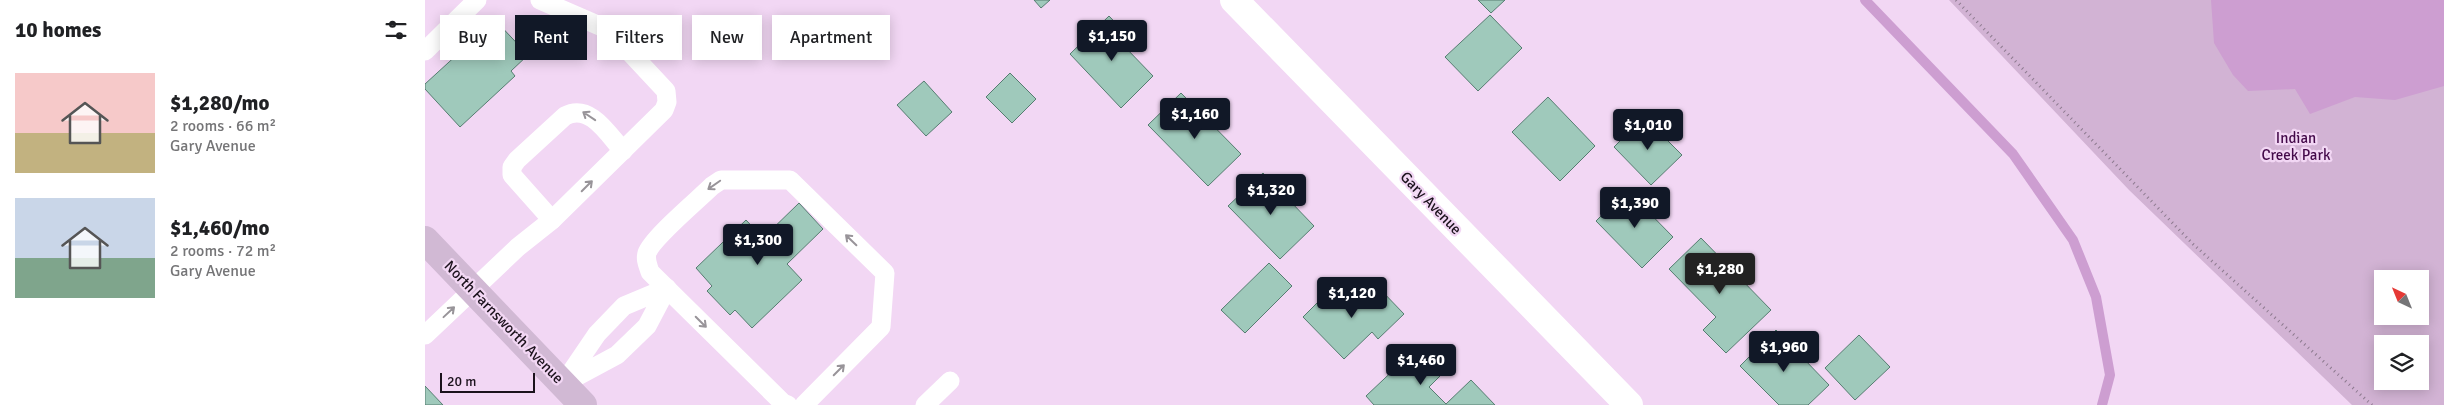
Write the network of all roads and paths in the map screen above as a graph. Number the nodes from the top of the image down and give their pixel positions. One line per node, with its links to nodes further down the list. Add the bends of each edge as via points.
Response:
1 (477, 0): 5 (lane)
2 (540, 0): 6 (lane, via 609,30 666,91 664,110)
3 (1234, 0): 18 (street, Gary Avenue)
4 (1956, 0): 19 (path, via 2193,244)
5 (425, 51)
6 (623, 151): 7 (lane, one-way to 6); 7 (lane, one-way to 7, via 592,116 574,111 517,160 512,167 512,175)
7 (552, 220): 10 (lane)
8 (425, 240): 10 (main road, North Farnsworth Avenue)
9 (667, 288): 13 (lane, via 647,326 617,355); 13 (lane, via 624,306 597,334); 15 (lane, one-way to 15); 16 (lane, one-way to 9, via 881,327 885,274 791,180 721,180 712,186 648,251 646,260 650,272)
10 (473, 290): 11 (lane, one-way to 10); 13 (main road, North Farnsworth Avenue)
11 (425, 335)
12 (950, 381): 17 (lane)
13 (563, 384): 14 (main road, North Farnsworth Avenue)
14 (583, 405)
15 (787, 405)
16 (805, 405)
17 (925, 405)
18 (1629, 405)
19 (2372, 405)

